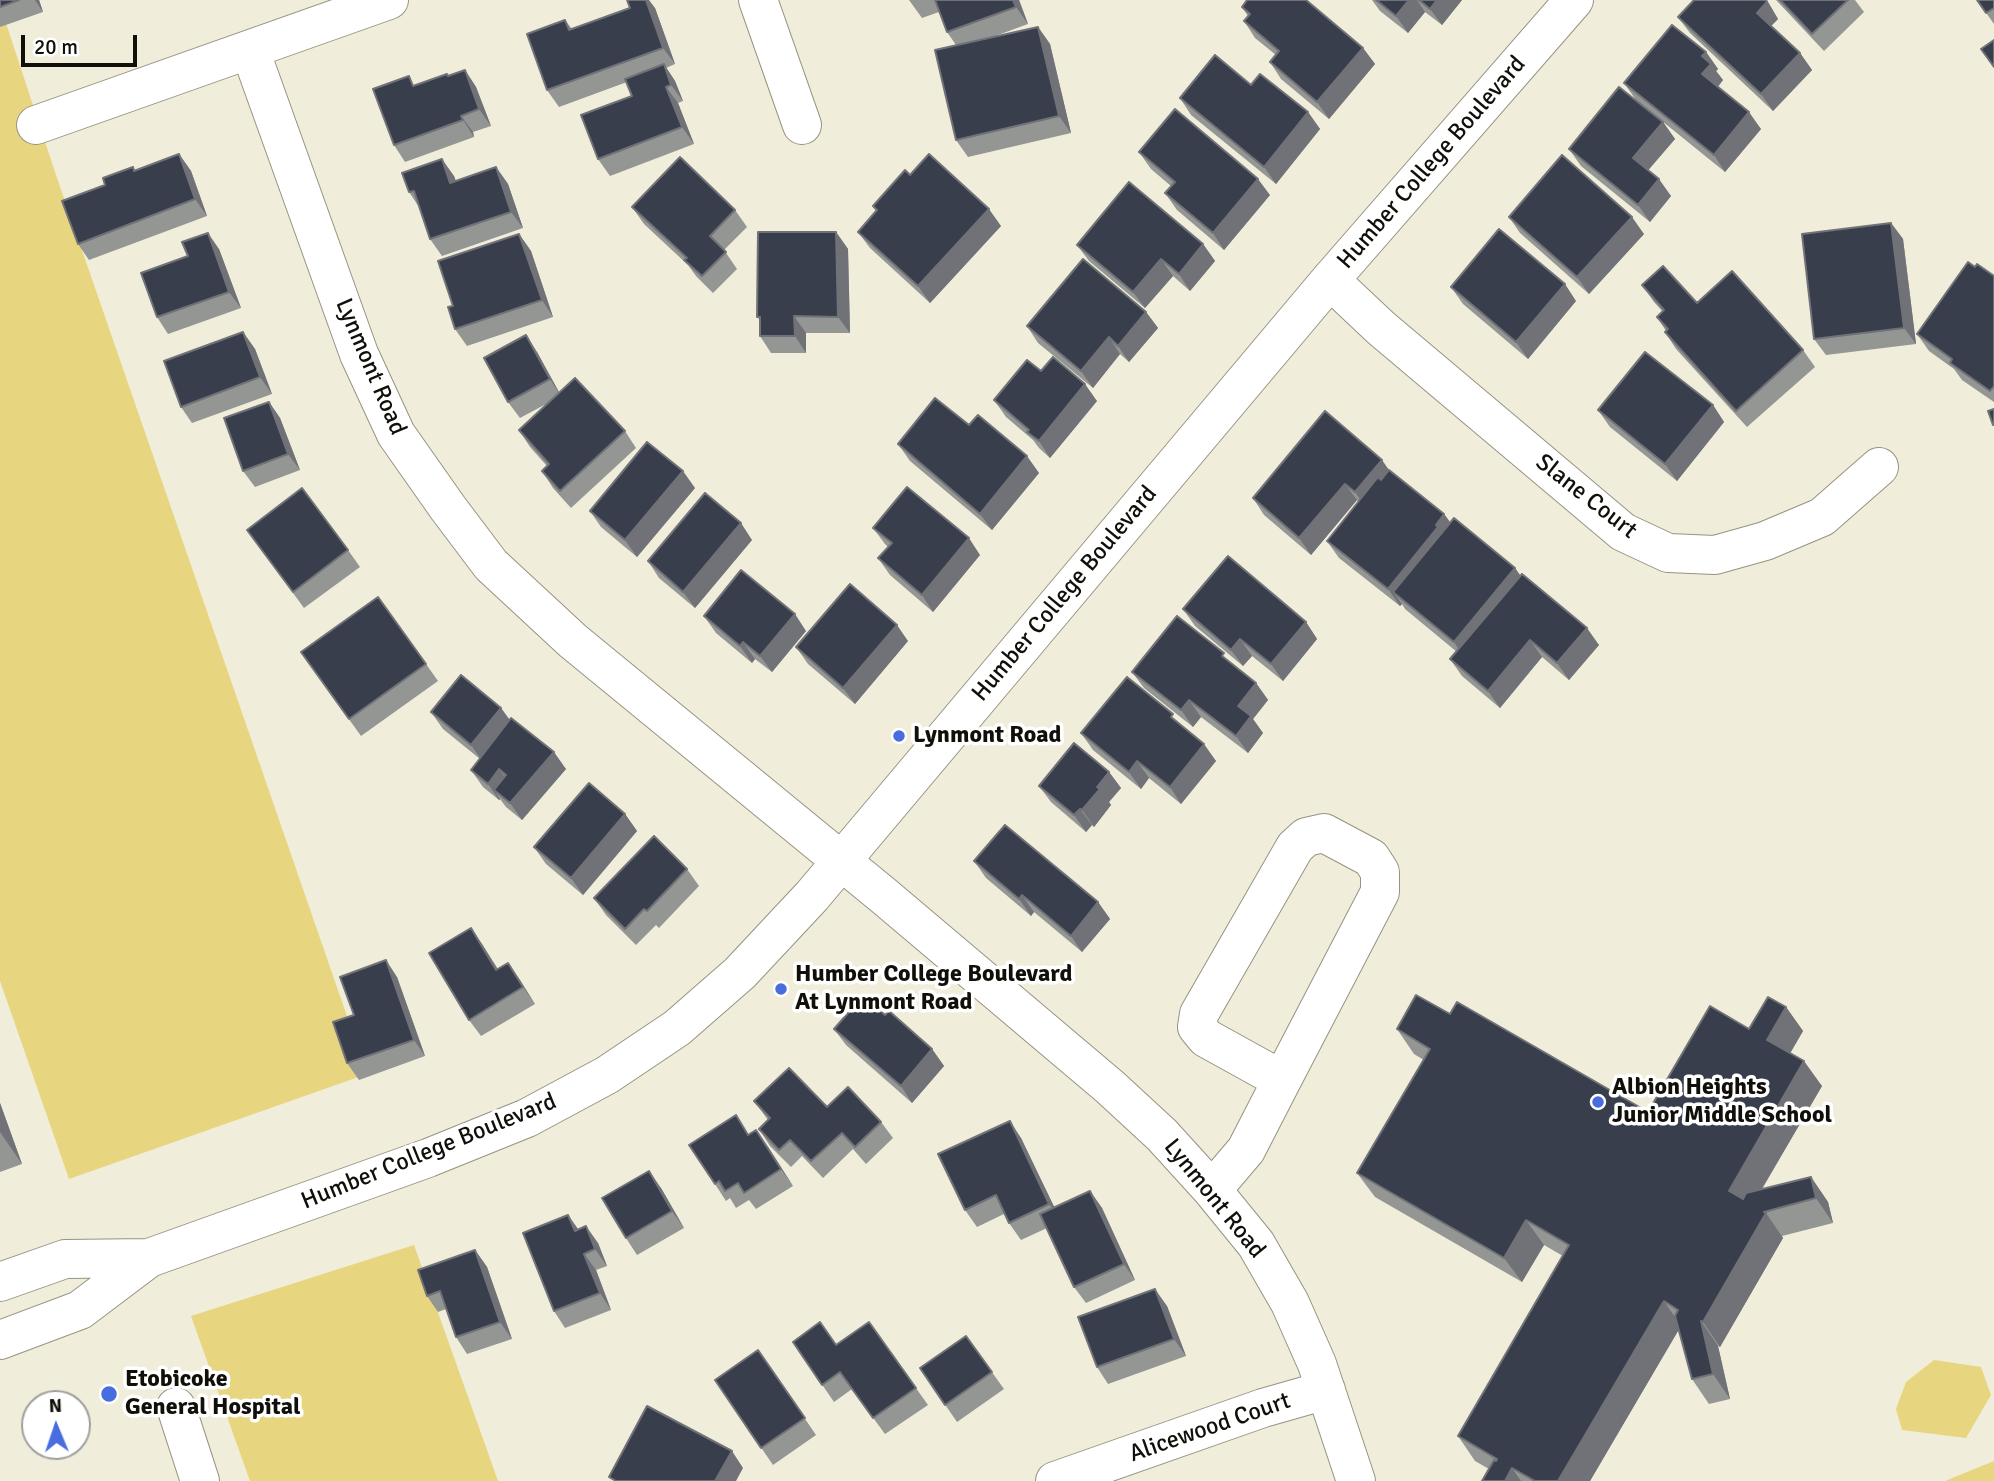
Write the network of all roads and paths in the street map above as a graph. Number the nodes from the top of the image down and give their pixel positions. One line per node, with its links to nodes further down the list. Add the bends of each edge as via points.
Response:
1 (389, 0): 4 (street)
2 (758, 0): 6 (street)
3 (1574, 0): 7 (street, Humber College Boulevard)
4 (250, 50): 5 (street); 9 (street, Lynmont Road, via 359,354 396,433 448,508 491,565 573,641)
5 (36, 125)
6 (802, 125)
7 (1330, 280): 8 (street, Slane Court, via 1623,531 1668,553 1715,555 1776,536 1822,517); 9 (street, Humber College Boulevard)
8 (1879, 467)
9 (841, 860): 11 (street, Lynmont Road, via 1110,1087); 12 (street, Humber College Boulevard, via 740,973 677,1028 607,1075 527,1118 453,1148)
10 (1282, 1080): 10 (street, via 1380,892 1380,872 1371,858 1324,833 1307,837 1295,847 1199,1014 1198,1027 1206,1038); 11 (street, via 1246,1150)
11 (1212, 1190): 15 (street, Lynmont Road, via 1256,1244 1283,1291)
12 (149, 1258): 13 (street, Humber College Boulevard, via 65,1259); 14 (street, Humber College Boulevard, via 80,1310)
13 (0, 1282)
14 (0, 1340)
15 (1326, 1390): 18 (street, Alicewood Court); 19 (street, Lynmont Road)
16 (176, 1407): 17 (street)
17 (200, 1481)
18 (1055, 1481)
19 (1356, 1481)

